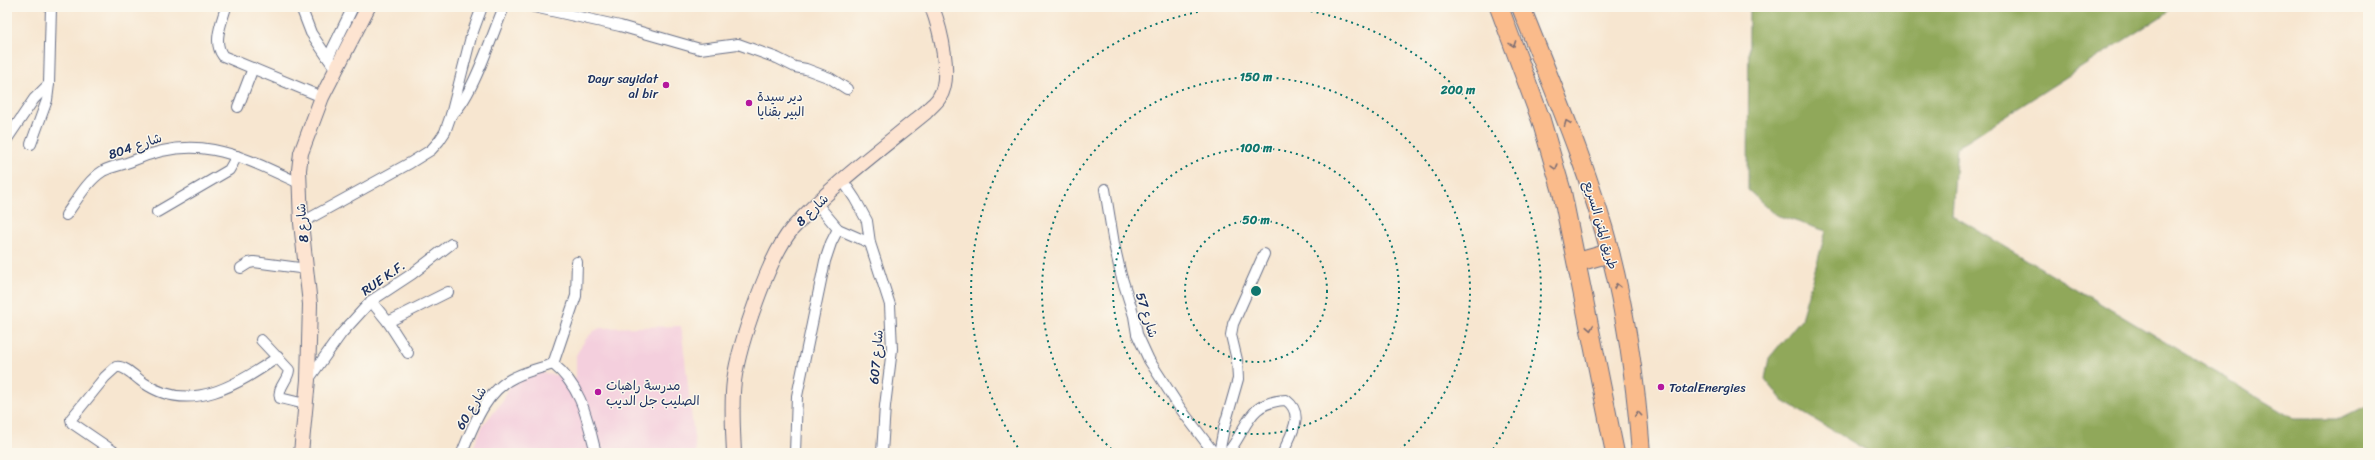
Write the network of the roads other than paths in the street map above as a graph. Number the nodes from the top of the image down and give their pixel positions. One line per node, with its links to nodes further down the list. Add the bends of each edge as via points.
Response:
1 (50, 7): 14 (street)
2 (226, 7): 13 (street, via 218,37 220,51 228,58)
3 (300, 7): 12 (street, via 311,33)
4 (353, 7): 12 (street)
5 (368, 7): 12 (street, شارع 8)
6 (482, 7): 18 (street, via 471,37)
7 (504, 7): 18 (street, via 467,93)
8 (534, 7): 15 (street, via 613,24 700,49 738,44 795,67 806,68 830,78)
9 (932, 7): 22 (street, شارع 8, via 945,71 944,87 939,98 926,112)
10 (1499, 7): 35 (highway, one-way to 35, via 1541,120 1562,192)
11 (1521, 7): 32 (highway, طريق المتن السريع, one-way to 11, via 1572,135)
12 (332, 64): 16 (street, شارع 8)
13 (253, 68): 16 (street); 17 (street)
14 (49, 84): 19 (street, via 34,99); 20 (street, via 47,100)
15 (847, 89)
16 (322, 97): 23 (street, شارع 8, via 301,153)
17 (238, 107)
18 (451, 115): 28 (street, via 445,132 431,150)
19 (7, 139)
20 (31, 144)
21 (237, 156): 23 (street, شارع 804); 26 (street, via 229,170); 27 (street, شارع 804, via 213,149 188,146 145,155 96,176)
22 (843, 181): 25 (street, شارع 8); 30 (street, شارع 607, via 867,221)
23 (299, 183): 28 (street, شارع 8)
24 (1105, 189): 54 (street, شارع 57, via 1114,244 1137,334 1149,360 1180,408)
25 (817, 204): 29 (street); 51 (street, شارع 8, via 791,230 773,260 746,333 733,385)
26 (157, 212)
27 (66, 215)
28 (301, 223): 37 (street, شارع 8)
29 (838, 229): 30 (street); 52 (street, via 826,261 798,396)
30 (870, 243): 53 (street, شارع 607, via 890,305 892,332)
31 (451, 244): 39 (street, RUE K.F.)
32 (1610, 253): 35 (highway); 59 (highway, طريق المتن السريع, one-way to 32, via 1632,358)
33 (1264, 254): 55 (street, via 1233,324 1231,335 1238,379)
34 (577, 262): 44 (street, via 576,296)
35 (1578, 262): 58 (highway, one-way to 58)
36 (241, 268): 37 (street, via 254,262)
37 (307, 269): 45 (street, شارع 8, via 310,304)
38 (448, 292): 40 (street)
39 (371, 301): 40 (street); 45 (street, RUE K.F., via 341,334)
40 (388, 322): 42 (street)
41 (261, 340): 43 (street)
42 (408, 353)
43 (278, 357): 46 (street, via 289,370 279,392 280,398); 47 (street, via 245,380 220,391 192,397 169,395 154,390 123,368 116,367 70,419 72,423)
44 (553, 364): 49 (street, شارع 60, via 514,377 499,387 483,409); 50 (street, via 563,372 581,398)
45 (308, 380): 46 (street, شارع 8)
46 (306, 404): 48 (street, شارع 8)
47 (116, 453)
48 (301, 453)
49 (462, 453)
50 (596, 453)
51 (734, 453)
52 (795, 453)
53 (882, 453)
54 (1214, 453)
55 (1219, 453)
56 (1224, 453): 57 (street, via 1238,440 1253,412 1271,401 1286,400 1292,405 1296,424)
57 (1284, 453)
58 (1615, 453)
59 (1641, 453)

